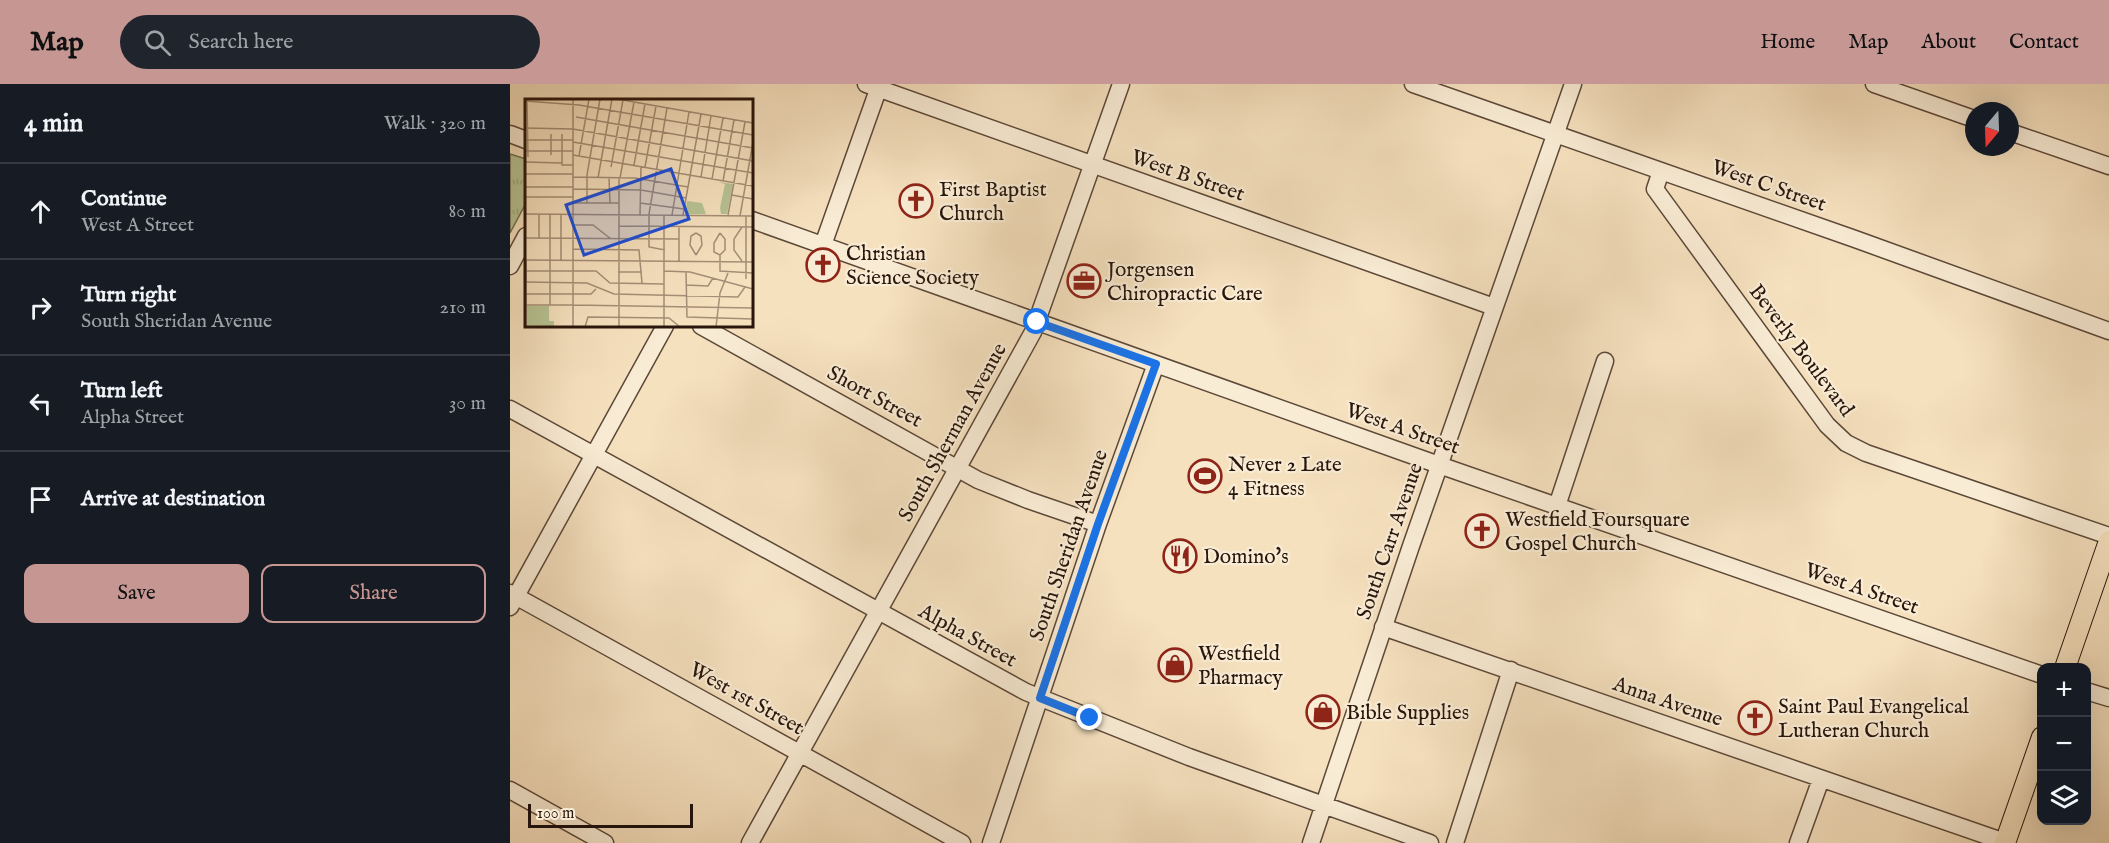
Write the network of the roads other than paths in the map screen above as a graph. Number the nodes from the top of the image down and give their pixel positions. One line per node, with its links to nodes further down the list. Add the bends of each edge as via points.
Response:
1 (1121, 84): 11 (street, South Sherman Avenue)
2 (1413, 84): 8 (street, West C Street)
3 (1573, 84): 8 (street, South Carr Avenue)
4 (1874, 84): 6 (street)
5 (875, 86): 11 (street, West B Street); 16 (street)
6 (1965, 116)
7 (510, 134): 10 (street)
8 (1555, 134): 13 (street, West C Street); 18 (street, South Carr Avenue)
9 (2019, 135): 12 (street)
10 (525, 140)
11 (1092, 166): 18 (street, West B Street); 19 (street, South Sherman Avenue)
12 (2109, 166)
13 (1661, 171): 22 (street, West C Street); 31 (street, Beverly Boulevard, via 1655,189 1827,425 1846,443)
14 (753, 220): 16 (street, West A Street)
15 (525, 238): 17 (street)
16 (823, 245): 19 (street, West A Street)
17 (510, 266)
18 (1494, 307): 27 (street, South Carr Avenue)
19 (1037, 322): 24 (street, West A Street); 28 (street, South Sherman Avenue)
20 (664, 327): 26 (street)
21 (703, 327): 28 (street, Short Street)
22 (2109, 331)
23 (1605, 362): 29 (street)
24 (1156, 364): 27 (street, West A Street); 30 (street, South Sheridan Avenue)
25 (510, 409): 26 (street, Alpha Street)
26 (593, 455): 33 (street); 34 (street, Alpha Street)
27 (1439, 465): 29 (street, West A Street); 35 (street, South Carr Avenue)
28 (957, 468): 30 (street, Short Street, via 1018,496); 34 (street, South Sherman Avenue)
29 (1557, 506): 38 (street, West A Street)
30 (1098, 524): 40 (street, South Sheridan Avenue)
31 (2109, 536)
32 (2109, 541): 36 (main road)
33 (512, 599): 43 (street, West 1st Street)
34 (878, 612): 40 (street, Alpha Street); 43 (street, South Sherman Avenue)
35 (1383, 627): 37 (street, Anna Avenue); 46 (street, South Carr Avenue)
36 (2067, 663)
37 (1511, 670): 44 (street, Anna Avenue); 54 (street)
38 (2037, 673)
39 (2091, 693): 41 (street)
40 (1040, 698): 46 (street, Alpha Street); 51 (street, South Sheridan Avenue)
41 (2109, 698)
42 (2037, 751): 47 (main road)
43 (801, 753): 49 (street, South Sherman Avenue); 50 (street, West 1st Street)
44 (1821, 779): 47 (street, Anna Avenue); 55 (street)
45 (510, 790): 48 (street)
46 (1324, 806): 52 (street, South Carr Avenue); 53 (street, Alpha Street)
47 (2005, 842)
48 (605, 843)
49 (750, 843)
50 (962, 843)
51 (991, 843)
52 (1311, 843)
53 (1430, 843)
54 (1455, 843)
55 (1798, 843)

